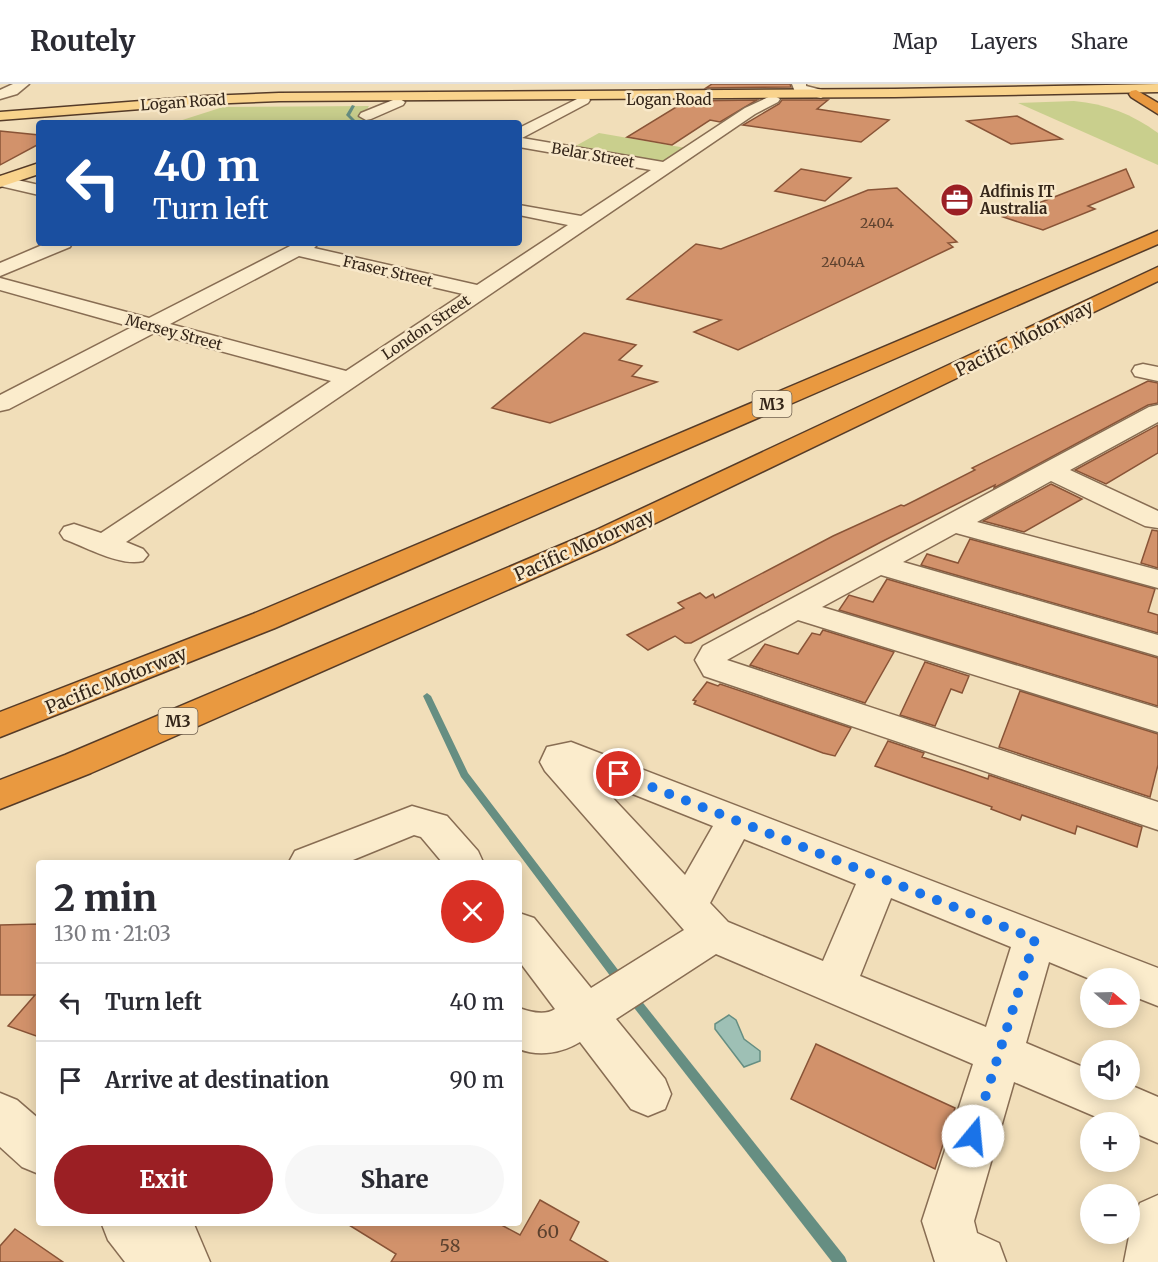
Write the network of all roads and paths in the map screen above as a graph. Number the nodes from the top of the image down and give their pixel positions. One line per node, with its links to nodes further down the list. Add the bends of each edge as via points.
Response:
1 (22, 84): 11 (street)
2 (793, 84): 13 (street, London Street)
3 (799, 84): 8 (street, via 801,89)
4 (259, 85): 12 (main road); 14 (main road); 17 (main road)
5 (1158, 88): 7 (main road, Logan Road)
6 (1057, 89): 7 (main road, Logan Road); 8 (main road, Logan Road); 9 (main road)
7 (1129, 89): 9 (main road, Logan Road); 10 (main road, Logan Road); 20 (highway)
8 (821, 94): 13 (main road, Logan Road)
9 (1090, 94): 13 (main road, Logan Road)
10 (1158, 94)
11 (0, 95)
12 (279, 96): 13 (main road, Logan Road); 14 (main road, Logan Road)
13 (774, 97): 15 (main road, Logan Road); 22 (street, London Street)
14 (231, 98): 17 (main road)
15 (720, 99): 16 (main road, Logan Road); 22 (street)
16 (584, 100): 18 (main road, Logan Road); 28 (street)
17 (210, 102): 18 (main road, Logan Road); 19 (main road, Logan Road); 24 (main road); 25 (main road, Logan Road)
18 (398, 102): 23 (street)
19 (189, 105): 21 (main road, Logan Road); 26 (main road)
20 (1158, 110)
21 (111, 111): 25 (main road, Logan Road); 27 (main road)
22 (750, 111): 31 (street, London Street)
23 (366, 116)
24 (179, 117)
25 (0, 118)
26 (151, 119)
27 (129, 120)
28 (522, 132)
29 (522, 143): 31 (street, Belar Street)
30 (36, 161): 33 (main road)
31 (667, 168): 36 (street, London Street)
32 (36, 169): 33 (main road)
33 (0, 179): 34 (street)
34 (36, 189)
35 (522, 211): 36 (street)
36 (584, 222): 44 (street, London Street)
37 (1127, 230): 45 (highway, via 1039,275)
38 (1158, 237): 45 (highway, Pacific Motorway / M3)
39 (56, 246): 41 (street)
40 (304, 247): 44 (street, Fraser Street); 47 (street)
41 (0, 270)
42 (1158, 273): 48 (highway, Pacific Motorway / M3)
43 (0, 284): 47 (street, Mersey Street)
44 (480, 292): 49 (street, London Street)
45 (1030, 292): 63 (highway, Pacific Motorway / M3, via 264,621)
46 (1158, 293): 48 (highway, via 1010,359)
47 (150, 326): 49 (street, Mersey Street); 50 (street)
48 (960, 369): 64 (highway, Pacific Motorway / M3, via 593,542)
49 (348, 379): 56 (street, London Street)
50 (0, 404)
51 (1158, 412): 52 (street)
52 (1051, 471): 53 (street); 54 (street)
53 (1155, 520)
54 (954, 524): 58 (street); 59 (street)
55 (74, 533): 56 (street)
56 (104, 544): 57 (street)
57 (133, 555)
58 (877, 564): 60 (street); 61 (street)
59 (1158, 579)
60 (795, 609): 62 (street); 65 (street, via 714,653 712,664)
61 (1158, 646)
62 (1158, 720)
63 (0, 725)
64 (0, 795)
65 (1158, 816)
66 (735, 821): 69 (street); 70 (street); 70 (street, via 571,755 560,756 558,762)
67 (314, 860): 68 (street, via 412,820 434,826)
68 (462, 860)
69 (879, 878): 72 (street); 73 (street)
70 (700, 920): 73 (street); 75 (street)
71 (522, 934): 75 (street, via 570,992)
72 (1035, 939): 74 (street); 77 (street)
73 (835, 984): 77 (street)
74 (1158, 987)
75 (613, 997): 76 (street, via 556,1034); 78 (street)
76 (522, 1030)
77 (998, 1052): 80 (street); 87 (street, via 948,1221 956,1250)
78 (648, 1094)
79 (0, 1116): 81 (street)
80 (1158, 1120)
81 (36, 1147)
82 (1158, 1221): 88 (street)
83 (129, 1226): 85 (street, via 144,1244)
84 (168, 1226): 86 (street)
85 (151, 1262)
86 (184, 1262)
87 (980, 1262)
88 (1150, 1262)

